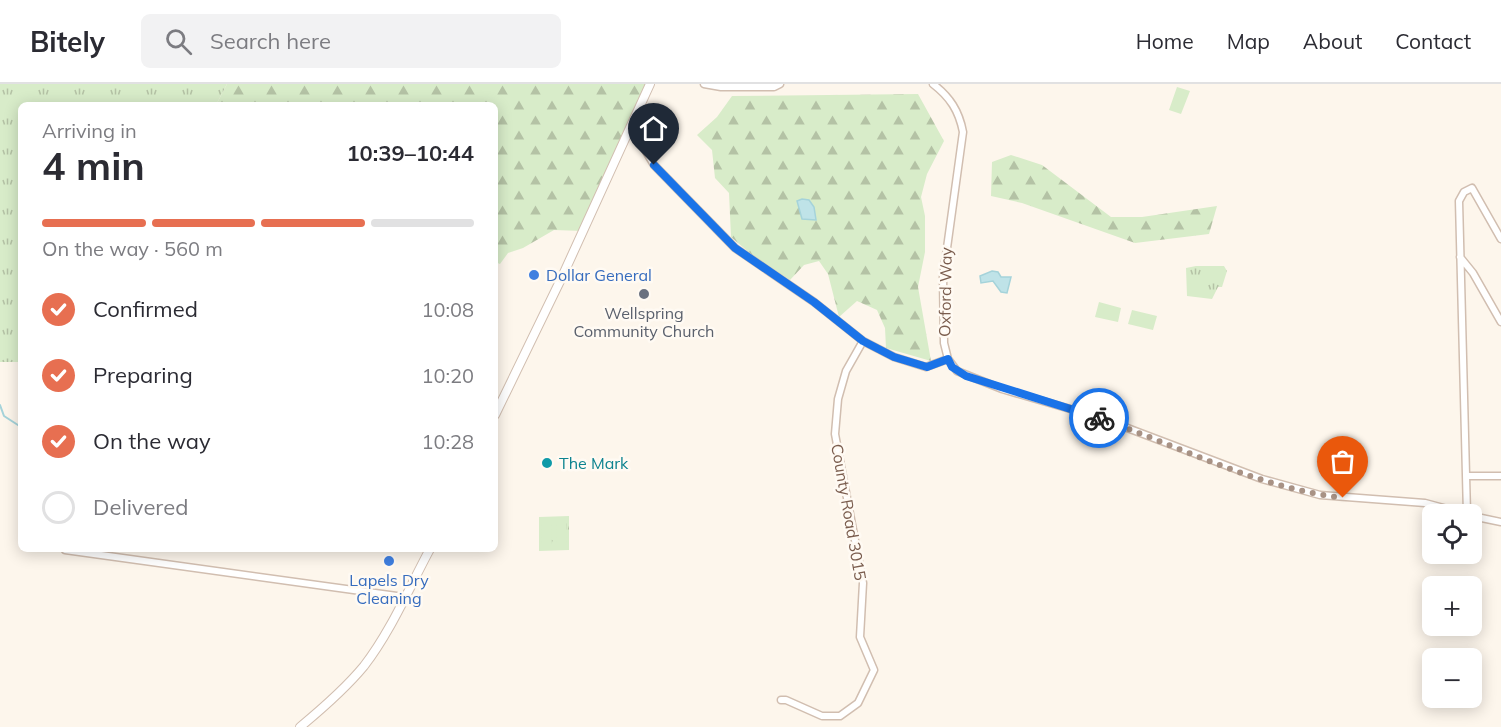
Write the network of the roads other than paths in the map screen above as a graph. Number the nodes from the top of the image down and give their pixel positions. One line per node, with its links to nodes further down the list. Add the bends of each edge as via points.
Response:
1 (650, 84): 5 (street)
2 (704, 84): 3 (street)
3 (780, 84)
4 (933, 84): 10 (street, Oxford Way, via 952,100 963,132 945,254 943,333)
5 (631, 126): 9 (street, via 654,165 735,248); 11 (street)
6 (1501, 239): 7 (street, via 1472,188 1459,201)
7 (1460, 257): 8 (street); 12 (street)
8 (1501, 322)
9 (863, 341): 10 (street, via 894,357 927,367); 21 (street, County Road 3015, via 846,371 836,405 835,434 861,566 860,637 874,670 858,703 845,715 822,716)
10 (948, 359): 14 (street, Oxford Way, via 952,367 966,376 1101,418 1262,479 1320,495)
11 (498, 409)
12 (1466, 476): 13 (street); 15 (street)
13 (1501, 476)
14 (1429, 504)
15 (1466, 504)
16 (1482, 518): 17 (street)
17 (1501, 522)
18 (79, 552): 20 (street)
19 (428, 552): 20 (street)
20 (404, 597): 22 (street, via 364,665 343,690)
21 (781, 700)
22 (300, 727)

